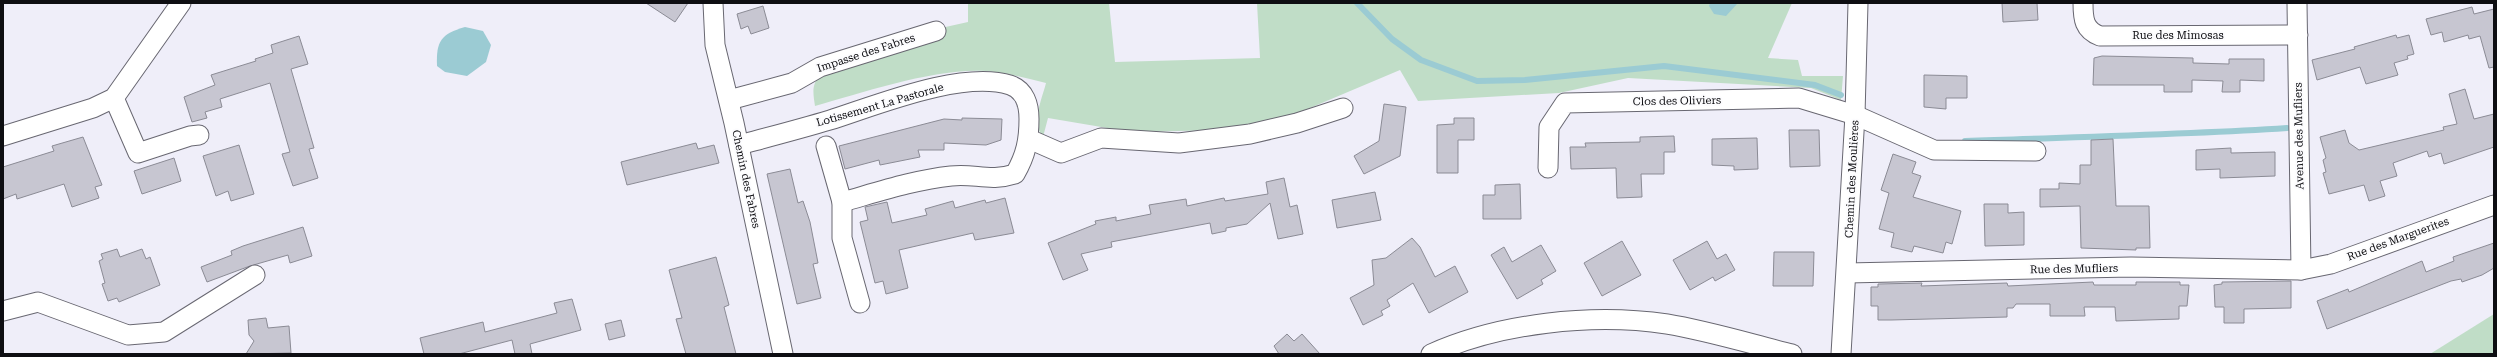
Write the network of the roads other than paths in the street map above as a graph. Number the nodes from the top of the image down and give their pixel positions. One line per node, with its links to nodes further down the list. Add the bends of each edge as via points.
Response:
1 (181, 3): 8 (street)
2 (713, 3): 9 (street, Chemin des Fabres, via 715,45)
3 (1858, 3): 11 (street, Chemin des Moulières)
4 (2083, 3): 7 (street, Rue des Mimosas, via 2086,27 2100,36)
5 (2297, 3): 7 (street, Avenue des Mufliers)
6 (936, 31): 9 (street, Impasse des Fabres, via 820,67 792,83)
7 (2298, 35): 21 (street, Avenue des Mufliers)
8 (114, 98): 12 (street, via 138,152); 13 (street, via 93,108)
9 (729, 100): 15 (street, Chemin des Fabres)
10 (1343, 108): 14 (street, via 1297,123 1250,134 1179,143 1101,138 1061,153)
11 (1855, 115): 17 (street, via 1934,150); 18 (street, Clos des Oliviers, via 1799,98 1566,104 1549,127); 22 (street, Chemin des Moulières)
12 (199, 135)
13 (3, 136)
14 (1029, 139): 15 (street, Lotissement La Pastorale, via 1029,108 1024,96 1011,85 976,82 936,87); 19 (street, Lotissement La Pastorale, via 1025,157 1015,174 1000,179 952,176 894,187)
15 (739, 145): 26 (street, Chemin des Fabres)
16 (826, 146): 19 (street)
17 (2036, 151)
18 (1548, 168)
19 (842, 202): 24 (street, via 842,238)
20 (2494, 205): 21 (street, Rue des Marguerites, via 2331,264)
21 (2302, 270): 22 (street, Rue des Mufliers, via 2131,267)
22 (1847, 273): 29 (street, Chemin des Moulières)
23 (255, 276): 25 (street, via 164,332 128,335 38,302)
24 (860, 303)
25 (3, 311)
26 (783, 354)
27 (1431, 354): 28 (street, via 1459,341 1523,326 1606,320 1667,324)
28 (1792, 354)
29 (1841, 354)

